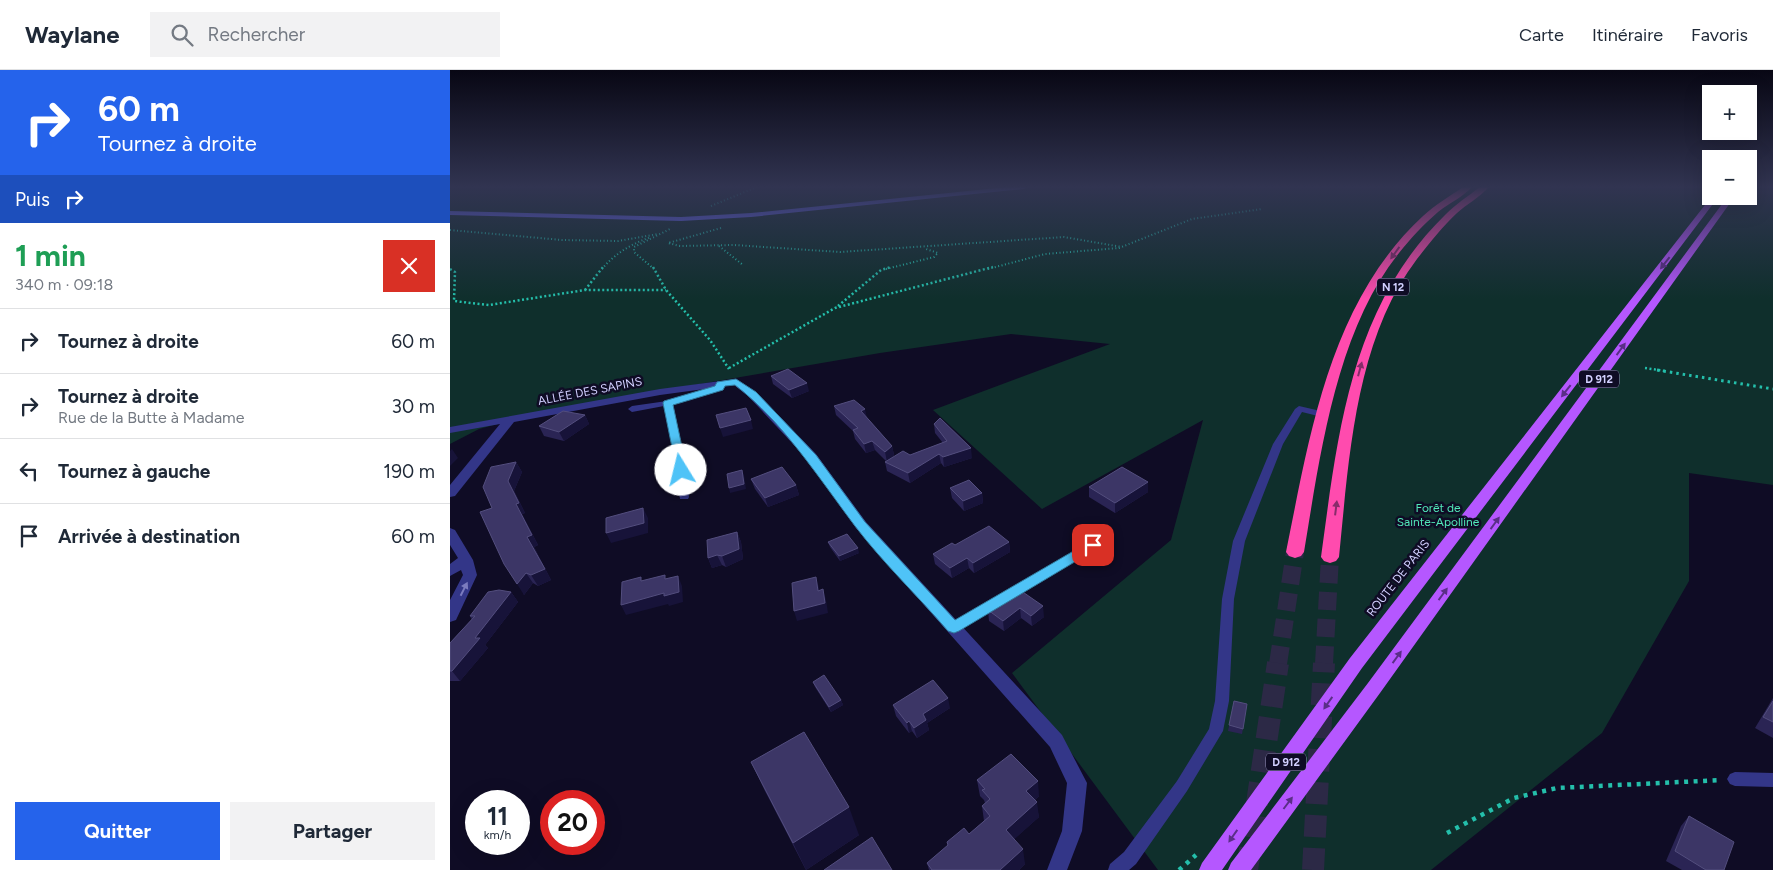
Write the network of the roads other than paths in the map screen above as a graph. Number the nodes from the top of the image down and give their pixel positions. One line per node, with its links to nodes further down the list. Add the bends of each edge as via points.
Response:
1 (1421, 224): 8 (highway, N 12, one-way to 8, via 1376,280 1358,314)
2 (1440, 224): 16 (highway, N 12, one-way to 2, via 1348,416 1364,353 1378,315 1396,283)
3 (1694, 224): 25 (main road, ROUTE DE PARIS / D 912, one-way to 25, via 1356,663)
4 (1711, 224): 26 (main road, D 912, one-way to 4)
5 (720, 384): 6 (lane, via 720,388); 9 (street, ALLÉE DES SAPINS); 20 (street, ALLÉE DES SAPINS, via 736,382 752,394 812,457 861,525)
6 (668, 403): 7 (lane); 12 (lane)
7 (632, 409)
8 (1322, 414): 15 (highway, N 12); 24 (lane, via 1299,409 1278,444 1239,541 1228,599 1222,701 1216,731 1130,858)
9 (509, 421): 10 (street, ALLÉE DES SAPINS); 11 (street)
10 (450, 430)
11 (450, 493)
12 (684, 497)
13 (450, 533): 17 (street)
14 (1093, 545): 20 (lane)
15 (1295, 552)
16 (1330, 557)
17 (466, 560): 18 (street); 19 (street, one-way to 17, via 470,576)
18 (450, 571)
19 (450, 616)
20 (954, 627): 23 (street, via 1056,741 1077,783 1072,831)
21 (1735, 779): 22 (lane)
22 (1773, 780)
23 (1057, 870)
24 (1116, 870)
25 (1209, 870)
26 (1238, 870)

